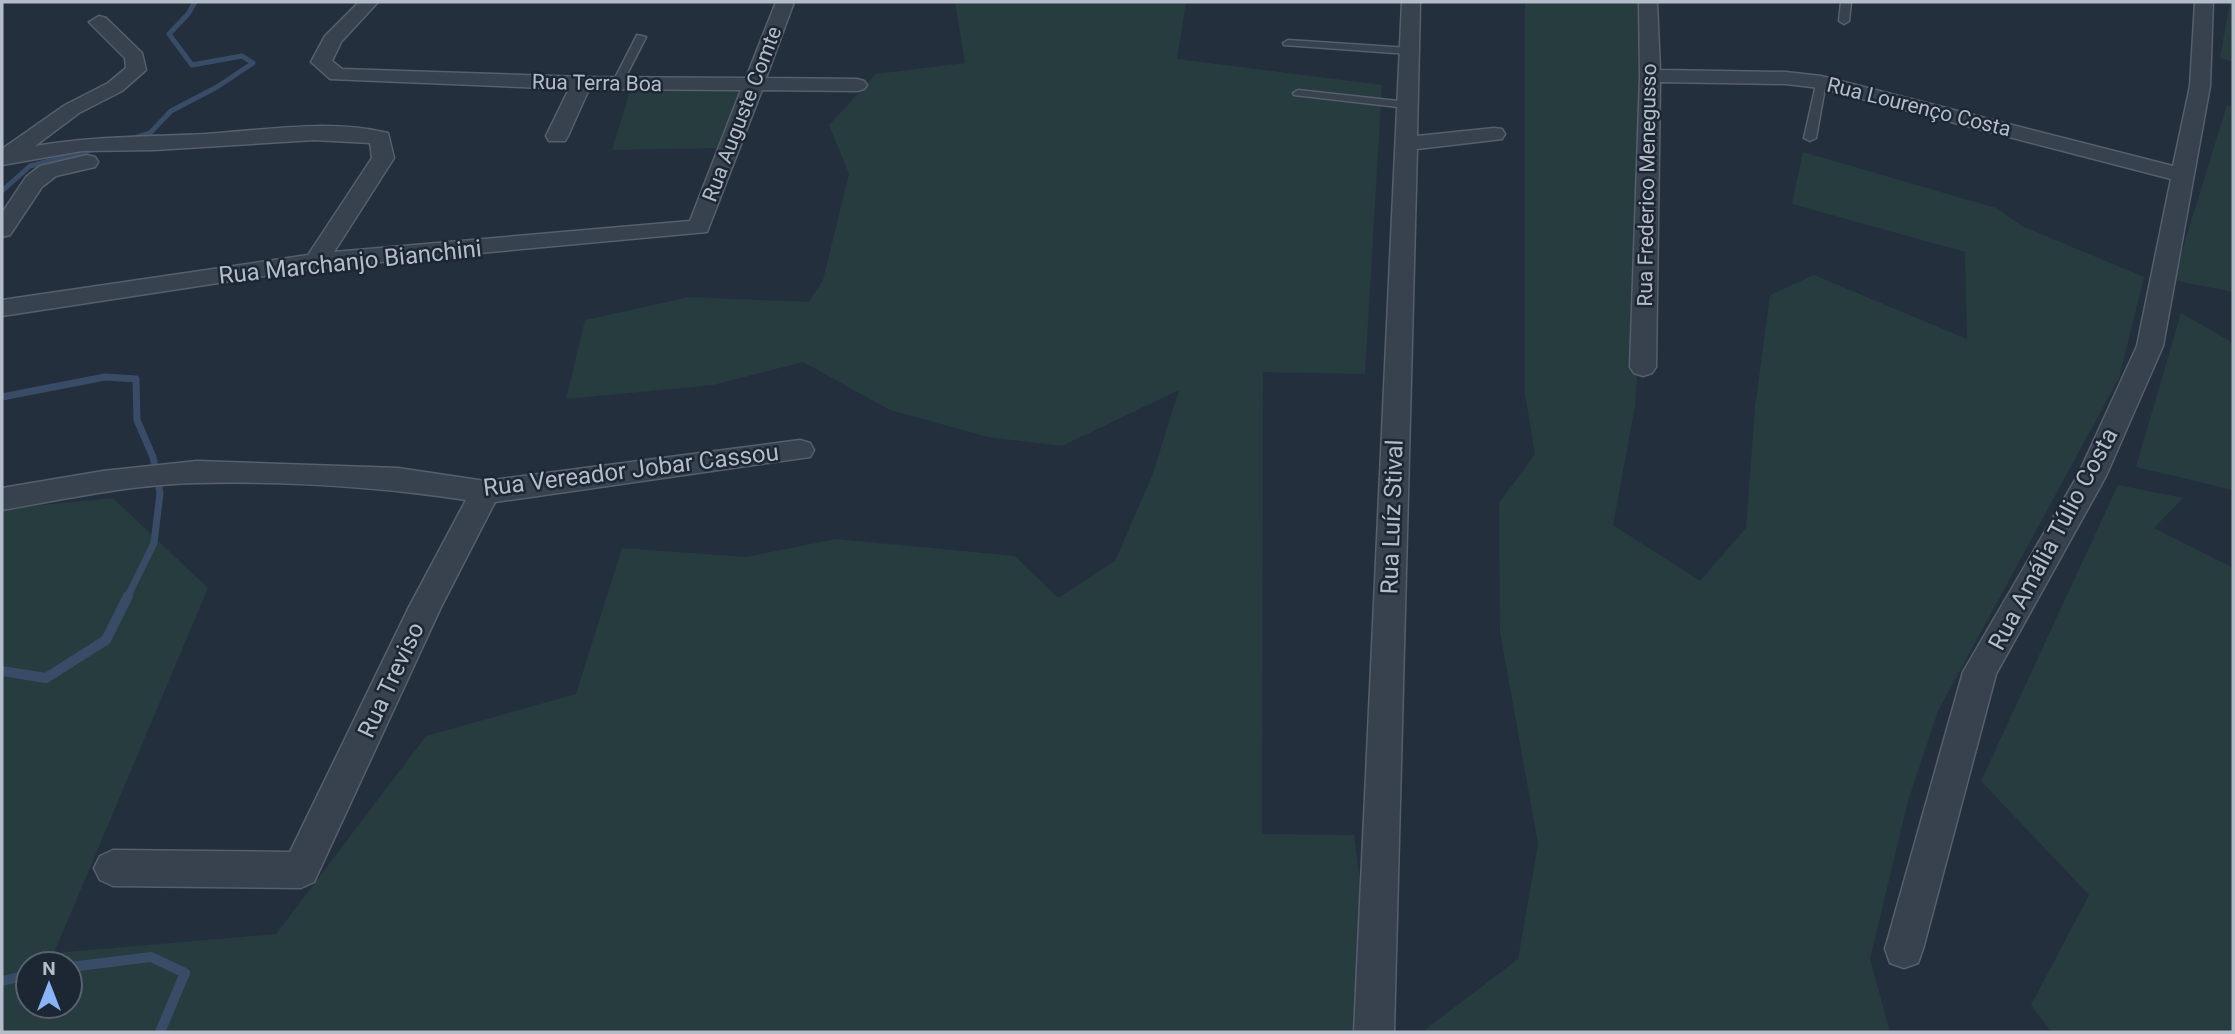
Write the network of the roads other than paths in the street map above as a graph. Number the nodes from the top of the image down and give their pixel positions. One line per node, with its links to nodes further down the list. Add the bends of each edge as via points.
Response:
1 (369, 2): 14 (street, Rua Terra Boa, via 332,40 321,62 337,75)
2 (785, 2): 16 (street, Rua Auguste Comte)
3 (1411, 2): 11 (street, Rua Luíz Stival)
4 (1648, 2): 12 (street, Rua Frederico Menegusso)
5 (1846, 2): 7 (lane)
6 (2204, 2): 26 (street, Rua Amália Túlio Costa, via 2200,86)
7 (1844, 21)
8 (99, 22): 25 (street, via 135,57 136,70)
9 (641, 37): 15 (lane)
10 (1289, 43): 11 (lane)
11 (1409, 51): 19 (street, Rua Luíz Stival)
12 (1650, 76): 13 (street, Rua Lourenço Costa); 31 (street, Rua Frederico Menegusso)
13 (1821, 82): 22 (lane); 26 (street, Rua Lourenço Costa)
14 (582, 83): 15 (street, Rua Terra Boa); 21 (street)
15 (617, 84): 16 (street, Rua Terra Boa)
16 (753, 85): 17 (street, Rua Terra Boa); 27 (street, Rua Auguste Comte)
17 (857, 85)
18 (1298, 93): 19 (lane)
19 (1407, 105): 24 (street, Rua Luíz Stival)
20 (1494, 134): 24 (street)
21 (557, 136)
22 (1810, 138)
23 (145, 143): 25 (street, via 82,144); 28 (street, via 127,153 48,171 34,182); 29 (street, via 314,134 380,138 383,158)
24 (1406, 144): 37 (street, Rua Luíz Stival)
25 (2, 158)
26 (2182, 175): 36 (street, Rua Amália Túlio Costa, via 2150,346 2092,476 1980,672)
27 (699, 227): 29 (street, Rua Marchanjo Bianchini)
28 (2, 230)
29 (316, 261): 30 (street, Rua Marchanjo Bianchini)
30 (2, 308)
31 (1643, 367)
32 (800, 450): 33 (street, Rua Vereador Jobar Cassou)
33 (485, 492): 34 (street, Rua Vereador Jobar Cassou, via 398,479 197,472); 35 (street, Rua Treviso, via 425,607 302,870)
34 (2, 499)
35 (113, 868)
36 (1904, 949)
37 (1374, 1032)

